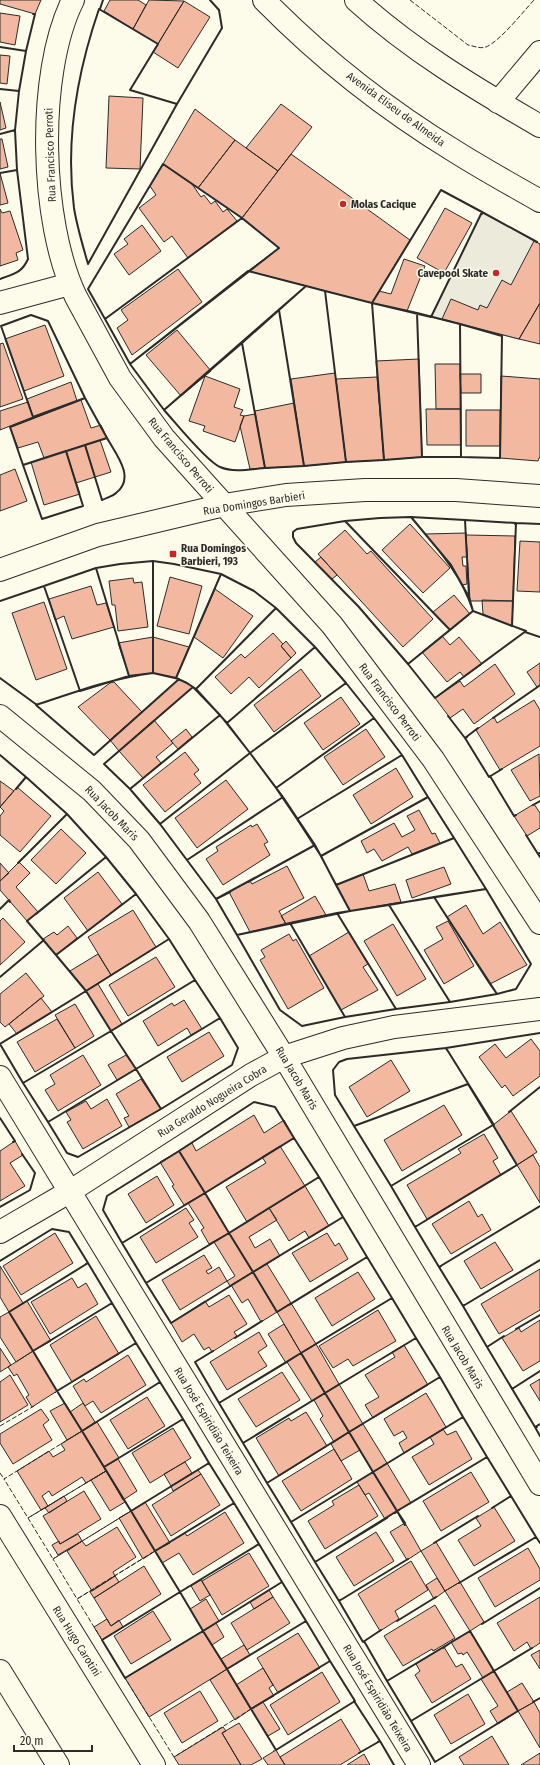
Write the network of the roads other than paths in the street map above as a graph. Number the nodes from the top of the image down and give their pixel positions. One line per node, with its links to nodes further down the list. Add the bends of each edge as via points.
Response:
1 (72, 0): 8 (main road, Rua Francisco Perroti, via 58,39 48,90 51,211)
2 (264, 0): 7 (main road, Avenida Eliseu de Almeida, via 290,27 371,94 456,152)
3 (356, 0): 5 (main road, via 428,58)
4 (540, 52): 5 (main road)
5 (498, 102): 6 (main road)
6 (540, 126)
7 (540, 201)
8 (70, 284): 9 (main road); 11 (main road, Rua Francisco Perroti, via 120,378 164,438)
9 (0, 303)
10 (540, 496): 11 (main road, Rua Domingos Barbieri, via 456,490 365,490 286,495)
11 (224, 505): 12 (main road, Rua Domingos Barbieri, via 98,535); 14 (main road, Rua Francisco Perroti, via 332,625 429,753)
12 (0, 570)
13 (0, 716): 16 (main road, Rua Jacob Maris, via 92,791 139,840 199,921)
14 (540, 923)
15 (540, 1009): 16 (main road, Rua Geraldo Nogueira Cobra, via 394,1027 343,1038)
16 (284, 1057): 18 (main road, Rua Geraldo Nogueira Cobra, via 251,1075); 20 (main road, Rua Jacob Maris)
17 (0, 1077): 18 (main road, Rua José Espiridião Teixeira)
18 (70, 1192): 19 (main road, Rua Geraldo Nogueira Cobra); 25 (main road, Rua José Espiridião Teixeira)
19 (0, 1232)
20 (540, 1484)
21 (0, 1516): 24 (main road, Rua Hugo Carotini)
22 (0, 1670): 23 (main road)
23 (58, 1765)
24 (154, 1765)
25 (419, 1765)

